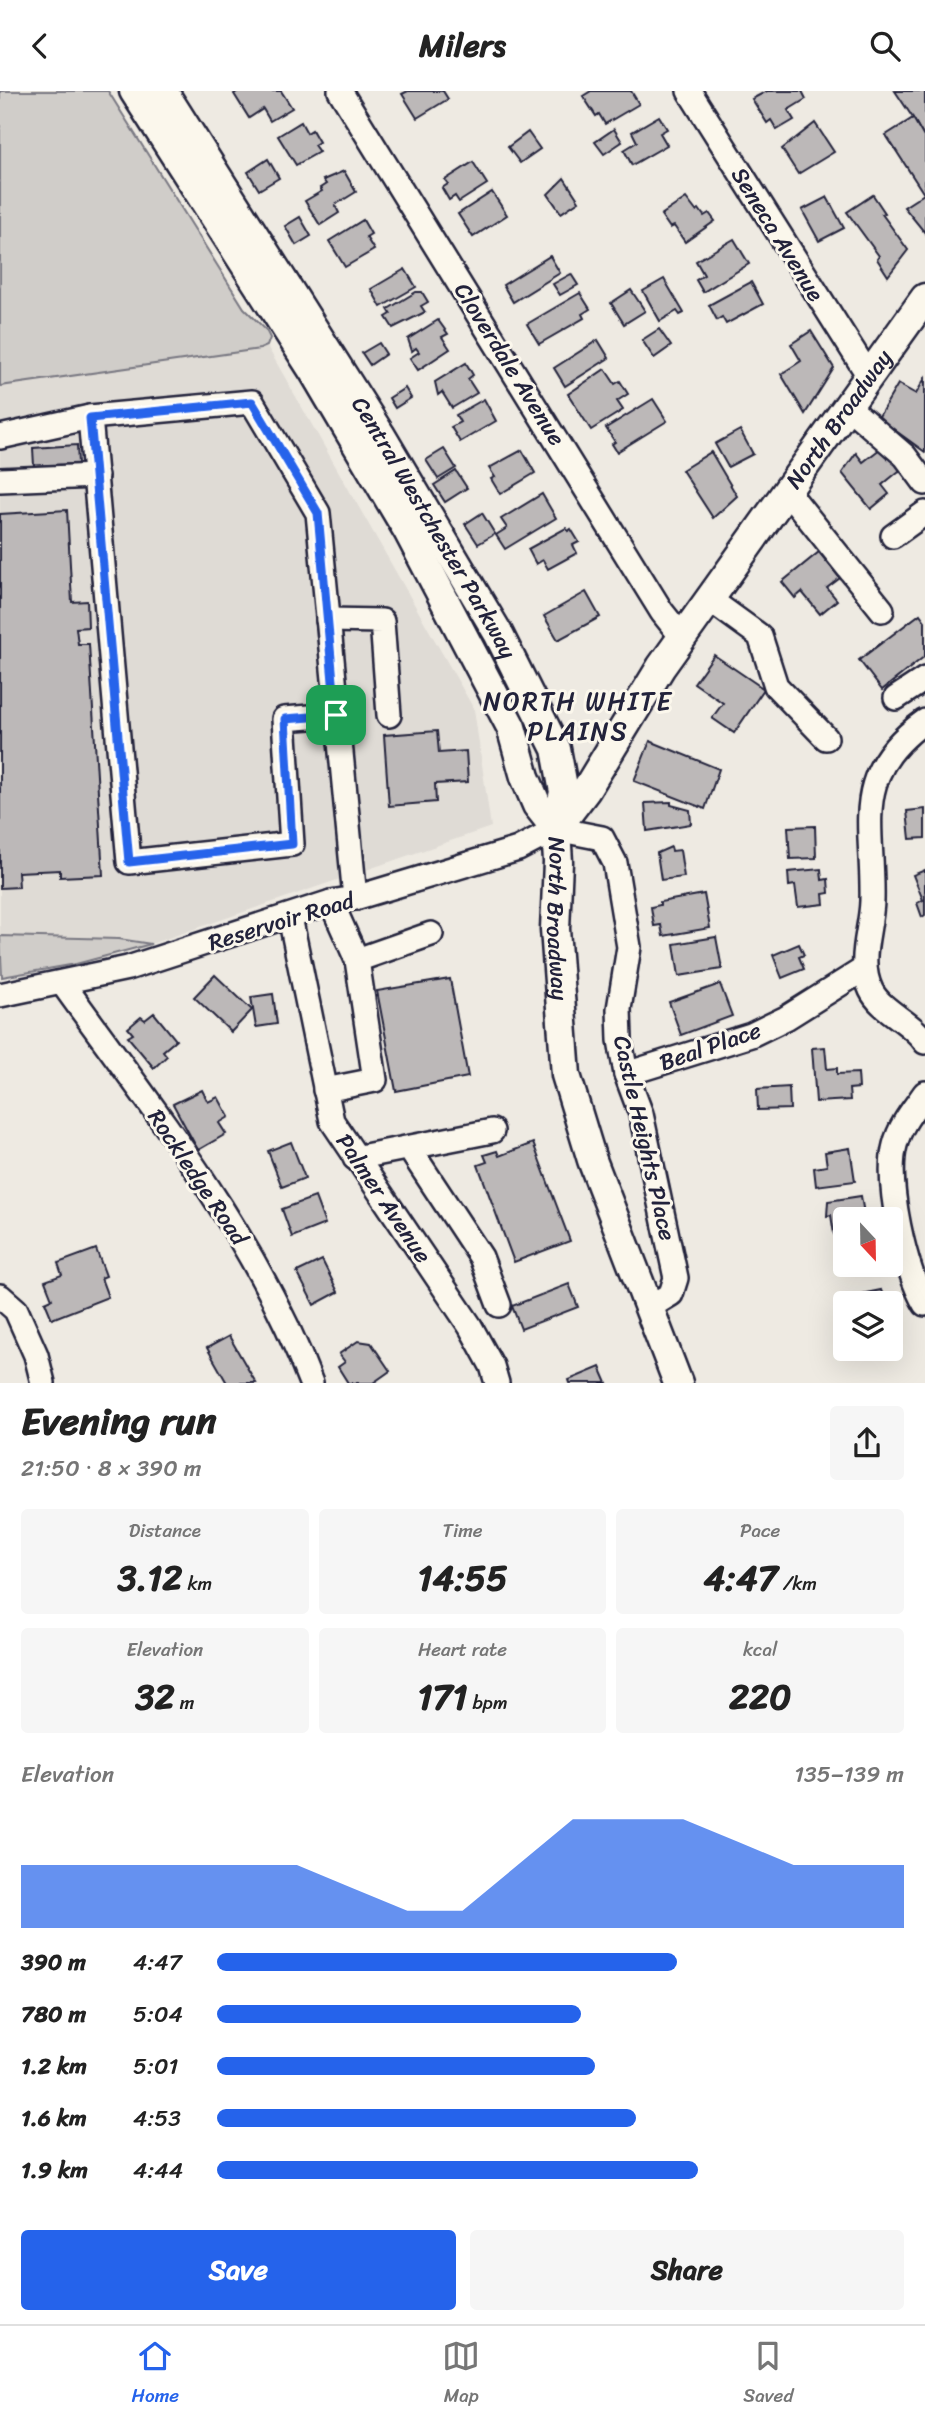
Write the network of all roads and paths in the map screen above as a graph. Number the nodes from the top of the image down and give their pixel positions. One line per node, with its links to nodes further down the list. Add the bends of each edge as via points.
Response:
1 (134, 91): 26 (main road, Central Westchester Parkway, via 314,372 408,531 511,727 537,805)
2 (163, 91): 26 (main road, Central Westchester Parkway, via 380,434 498,633 556,749 564,792)
3 (689, 91): 6 (street, Seneca Avenue)
4 (345, 93): 19 (street, Cloverdale Avenue, via 662,612)
5 (925, 298): 6 (main road, North Broadway)
6 (869, 376): 7 (main road, North Broadway)
7 (847, 405): 12 (street, via 905,456); 13 (main road, North Broadway)
8 (90, 418): 9 (street); 10 (street); 18 (street, via 252,402 318,513)
9 (0, 437)
10 (96, 476): 11 (street); 22 (street, via 129,862 292,844 285,719)
11 (0, 480)
12 (925, 483)
13 (786, 491): 16 (main road, North Broadway); 17 (street)
14 (925, 513): 15 (street)
15 (893, 536)
16 (709, 599): 19 (main road, North Broadway); 25 (street, via 760,636 776,686)
17 (882, 610)
18 (328, 620): 22 (street); 23 (street, via 382,621)
19 (682, 637): 26 (main road, North Broadway, via 624,722 586,790)
20 (925, 679): 21 (street)
21 (896, 698)
22 (336, 715): 27 (street)
23 (388, 715)
24 (925, 721): 32 (street, via 892,753 875,779 870,797 872,899)
25 (826, 738)
26 (556, 829): 27 (street, Reservoir Road, via 518,849); 36 (street, Castle Heights Place, via 602,838 615,863 629,947 619,1009); 45 (main road, North Broadway, via 557,976 566,1075 592,1160)
27 (355, 898): 28 (street, Reservoir Road)
28 (331, 902): 29 (street, Reservoir Road); 31 (street)
29 (290, 917): 33 (street, Reservoir Road); 37 (street, Palmer Avenue)
30 (431, 934): 31 (street)
31 (357, 960): 37 (street, via 375,1080)
32 (863, 969): 35 (street, via 872,993); 36 (street, Beal Place, via 751,1035)
33 (63, 984): 34 (street, Reservoir Road); 47 (street, Rockledge Road, via 211,1190 268,1285)
34 (0, 995)
35 (925, 1042)
36 (626, 1074): 45 (street, Castle Heights Place, via 641,1114 677,1278 671,1294)
37 (325, 1090): 41 (street, Palmer Avenue, via 332,1121)
38 (925, 1093): 43 (street, via 901,1127 893,1170 908,1264)
39 (492, 1131): 40 (street)
40 (409, 1147): 41 (street); 44 (street, via 481,1257)
41 (355, 1158): 48 (street, Palmer Avenue, via 470,1326)
42 (0, 1296): 46 (street, via 16,1310)
43 (925, 1304)
44 (499, 1305)
45 (648, 1308): 49 (main road, North Broadway)
46 (43, 1383)
47 (311, 1383)
48 (497, 1383)
49 (678, 1383)

